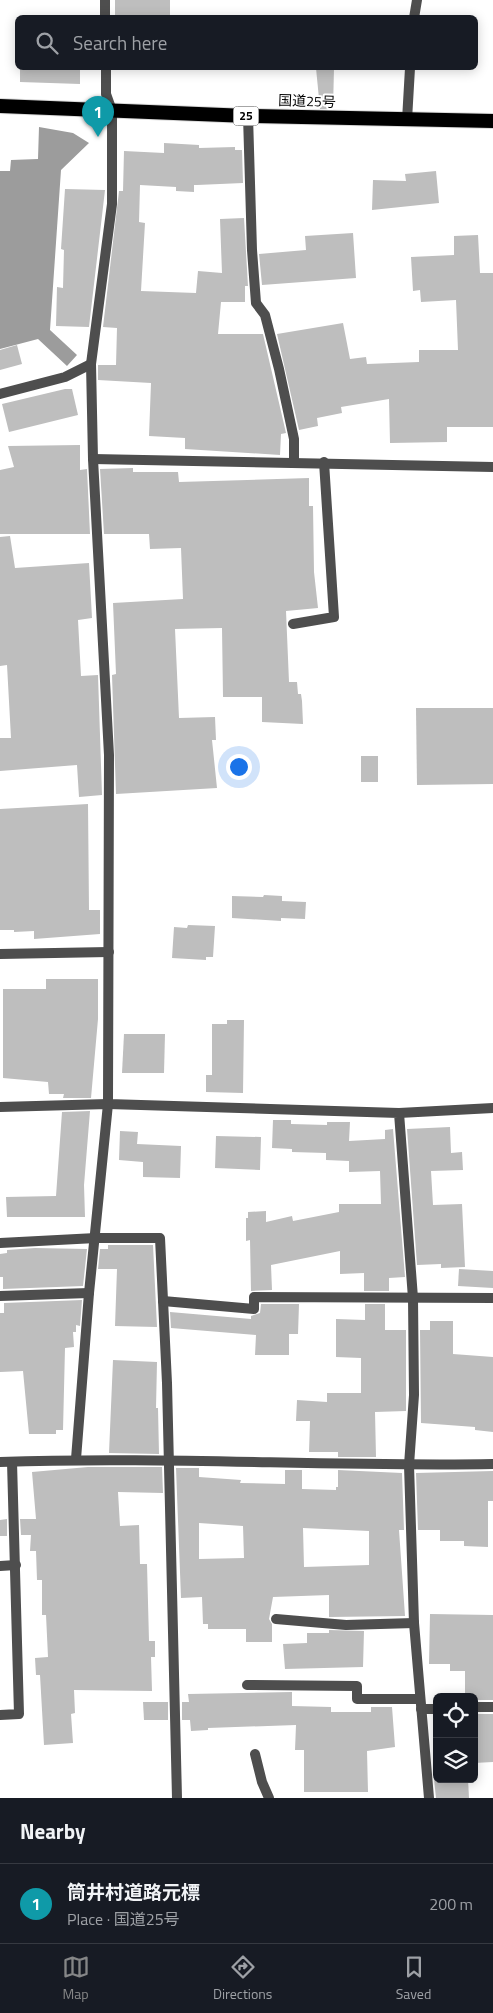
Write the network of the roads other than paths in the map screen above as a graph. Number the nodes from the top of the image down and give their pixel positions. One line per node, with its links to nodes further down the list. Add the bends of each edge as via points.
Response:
1 (105, 0): 3 (street)
2 (417, 0): 4 (street)
3 (105, 15)
4 (414, 15)
5 (106, 70): 8 (street, via 106,94)
6 (410, 70): 10 (street)
7 (0, 106): 8 (highway, 国道25号 / 25)
8 (112, 111): 9 (highway, 国道25号 / 25); 12 (street, via 112,204)
9 (248, 116): 10 (highway, 国道25号 / 25); 15 (street, via 256,303 265,315 279,369 294,439)
10 (407, 120): 11 (highway, 国道25号 / 25)
11 (493, 121)
12 (91, 364): 13 (street, via 65,377); 14 (street)
13 (0, 394)
14 (93, 459): 15 (street); 19 (street, via 109,755)
15 (294, 462): 16 (street)
16 (324, 462): 17 (street); 18 (street, via 334,617)
17 (493, 466)
18 (293, 624)
19 (109, 952): 20 (street); 21 (street)
20 (0, 954)
21 (108, 1104): 22 (street); 24 (street); 25 (street)
22 (0, 1107)
23 (493, 1108): 24 (street)
24 (399, 1113): 29 (street)
25 (96, 1238): 26 (street); 27 (street); 31 (street, via 160,1238)
26 (0, 1243)
27 (89, 1293): 28 (street); 32 (street)
28 (0, 1296)
29 (413, 1298): 30 (street); 31 (street, via 254,1297 254,1309); 37 (street, via 414,1395)
30 (493, 1298)
31 (163, 1301): 33 (street)
32 (76, 1459): 33 (street); 35 (street)
33 (168, 1460): 37 (street); 50 (street)
34 (0, 1462): 35 (street)
35 (12, 1462): 38 (street)
36 (493, 1464): 37 (street)
37 (409, 1465): 41 (street)
38 (16, 1565): 39 (street); 48 (street, via 19,1714)
39 (0, 1566)
40 (276, 1618): 41 (street, via 346,1625)
41 (414, 1623): 43 (street)
42 (247, 1685): 43 (street, via 357,1686 357,1698)
43 (420, 1698): 47 (street)
44 (478, 1707): 45 (street)
45 (493, 1707)
46 (433, 1709): 47 (street)
47 (421, 1710): 52 (street)
48 (0, 1715)
49 (255, 1754): 51 (street)
50 (177, 1798)
51 (269, 1798)
52 (429, 1798)

